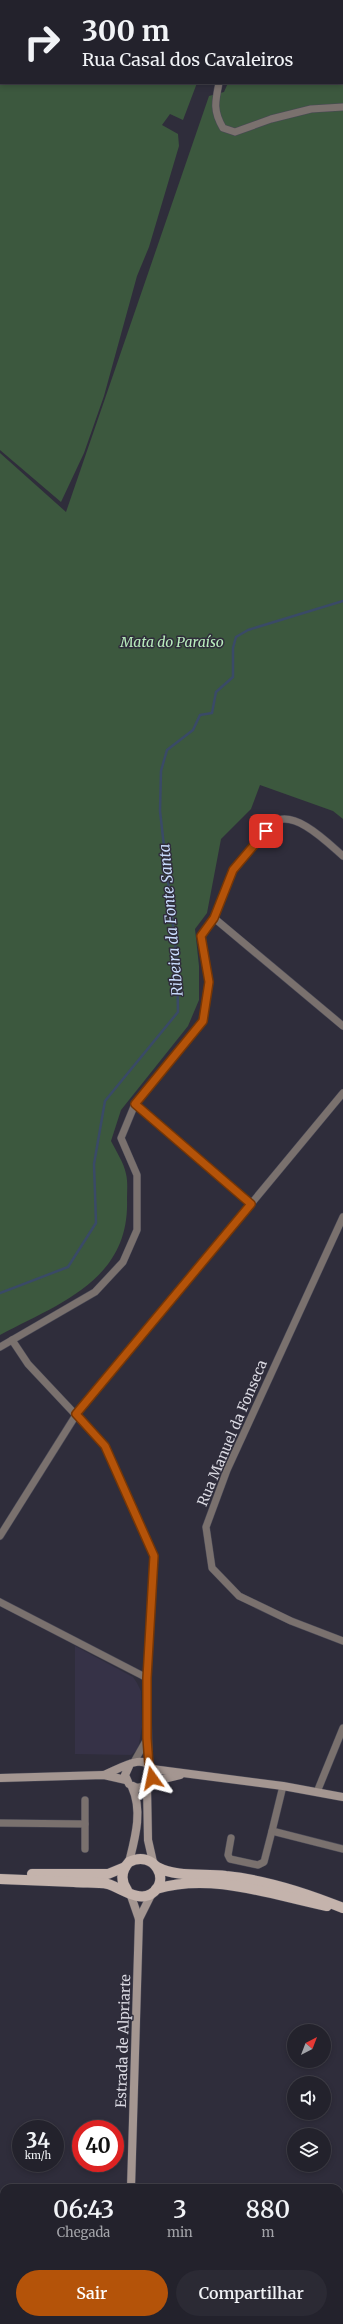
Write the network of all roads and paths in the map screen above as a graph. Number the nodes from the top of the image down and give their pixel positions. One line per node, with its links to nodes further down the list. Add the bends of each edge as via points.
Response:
1 (219, 84): 2 (street, via 215,101 216,116 223,128 235,132 271,119 312,109)
2 (343, 107)
3 (343, 856): 4 (street, via 304,824 280,819 266,831 233,870)
4 (214, 918): 5 (street); 7 (street, via 201,936 209,982 203,1021)
5 (343, 1026)
6 (343, 1093): 8 (street)
7 (135, 1104): 8 (street); 10 (street, via 121,1138 137,1175 137,1230 123,1262 95,1292)
8 (251, 1204): 12 (street)
9 (343, 1217): 15 (street, Rua Manuel da Fonseca, via 227,1470 206,1527 212,1568 239,1596 291,1621)
10 (12, 1340): 11 (street); 12 (street, via 28,1364)
11 (0, 1347)
12 (76, 1414): 13 (street); 16 (street, via 105,1446 154,1556)
13 (0, 1536)
14 (0, 1602): 16 (street)
15 (343, 1641)
16 (147, 1678): 18 (street)
17 (343, 1728): 27 (street)
18 (147, 1738): 19 (street); 20 (street)
19 (132, 1763): 20 (street, via 142,1761); 22 (street); 24 (street, via 126,1769)
20 (150, 1767): 21 (street); 25 (street)
21 (189, 1773): 25 (street); 26 (street)
22 (104, 1775): 23 (street); 24 (street)
23 (0, 1778)
24 (129, 1783): 25 (street, via 137,1788); 36 (street, via 136,1794 137,1815)
25 (149, 1784): 37 (street, via 148,1840)
26 (283, 1786): 27 (street); 32 (street)
27 (317, 1792): 28 (street)
28 (343, 1797)
29 (85, 1800): 31 (street)
30 (0, 1823): 31 (street)
31 (85, 1824): 34 (street)
32 (272, 1831): 33 (street, via 264,1862 258,1865 230,1859 228,1855); 35 (street)
33 (231, 1838)
34 (85, 1849)
35 (343, 1849)
36 (127, 1865): 37 (main road, via 142,1858); 38 (main road, via 108,1874); 41 (main road, via 122,1880)
37 (155, 1865): 40 (main road, via 160,1878); 42 (main road, via 170,1872 259,1881 315,1896)
38 (0, 1874)
39 (0, 1879): 41 (main road, via 106,1884)
40 (154, 1891): 41 (main road, via 139,1897); 42 (main road, via 181,1883 229,1885); 43 (street, Estrada de Alpriarte)
41 (128, 1892): 43 (street, Estrada de Alpriarte)
42 (343, 1909)
43 (139, 1919): 44 (street, Estrada de Alpriarte)
44 (131, 2184)

